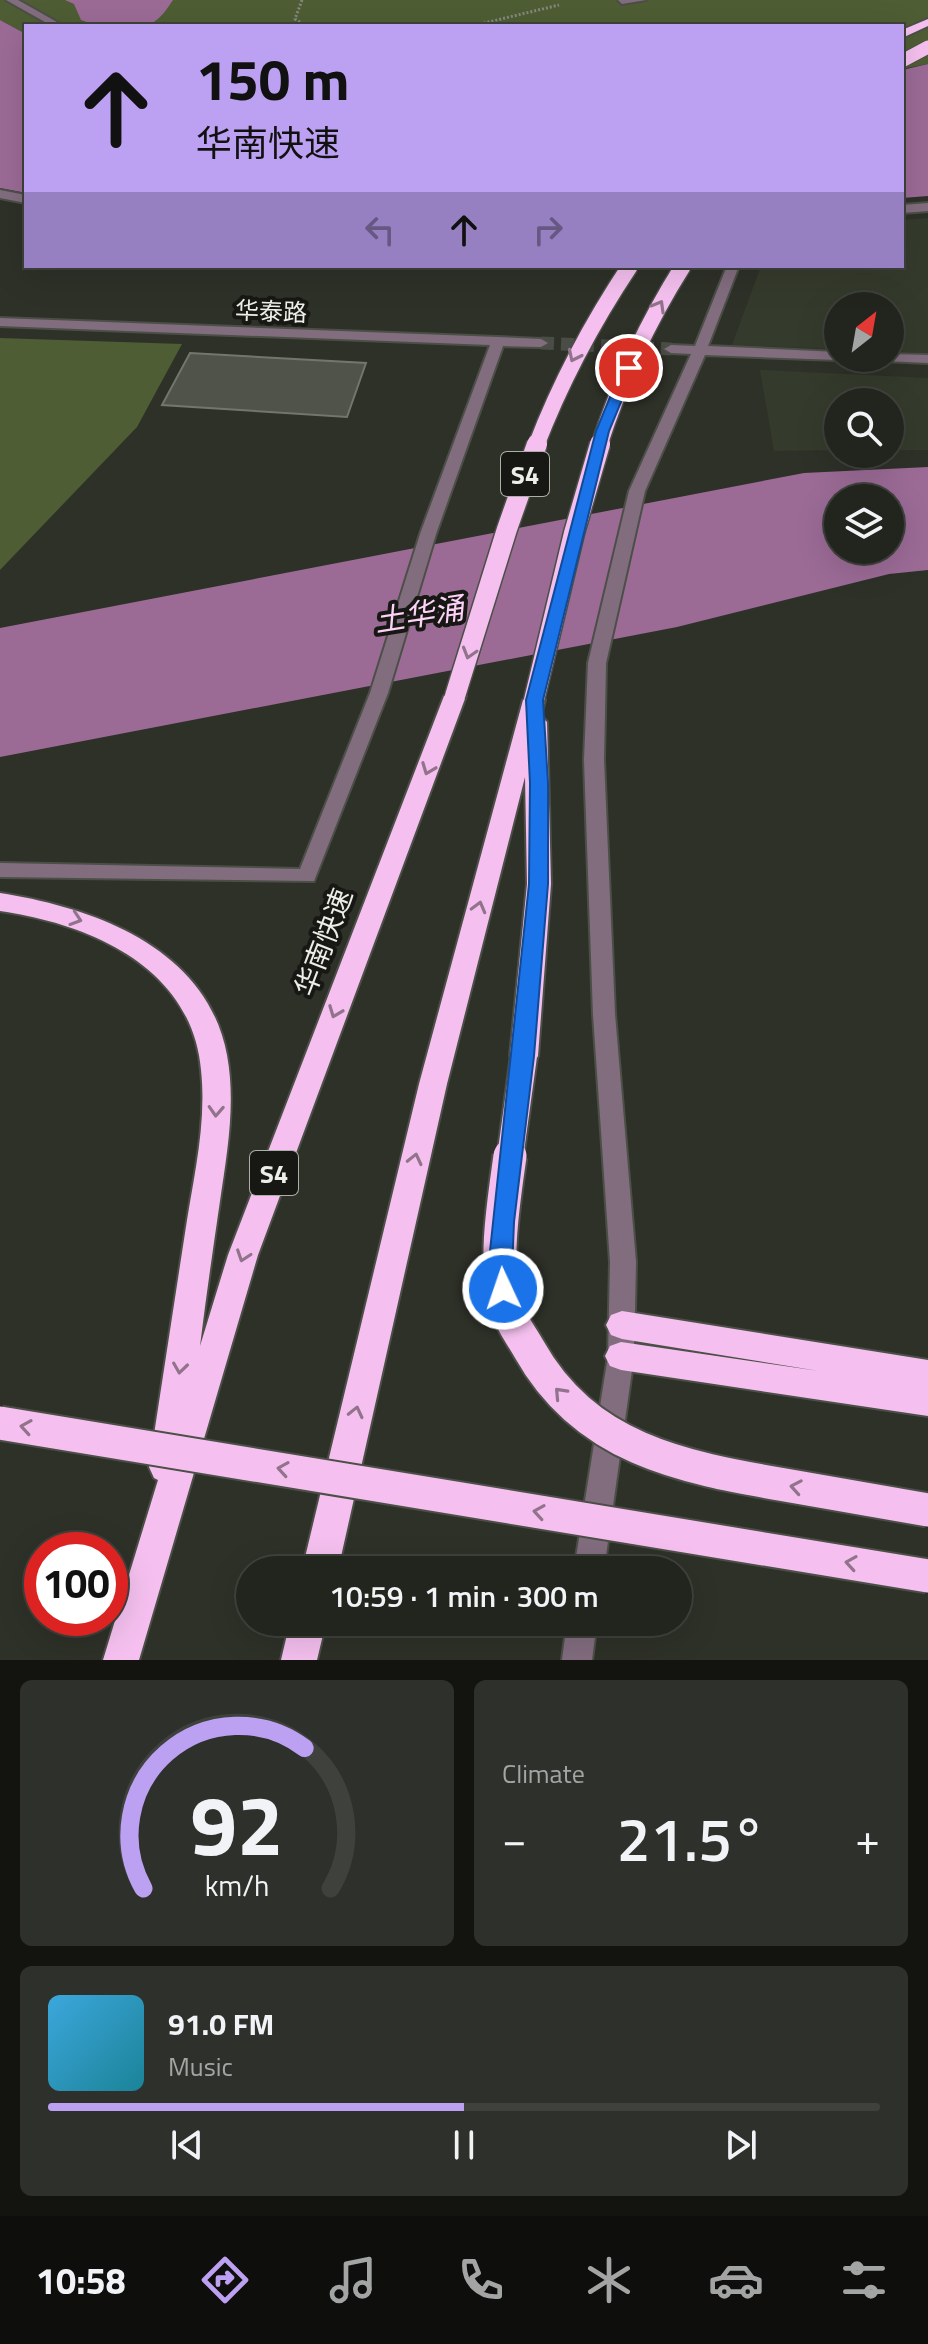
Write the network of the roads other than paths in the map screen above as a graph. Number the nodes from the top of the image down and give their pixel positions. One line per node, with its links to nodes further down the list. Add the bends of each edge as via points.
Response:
1 (11, 0): 5 (street)
2 (641, 0): 3 (street)
3 (622, 1)
4 (928, 22): 6 (highway)
5 (55, 24)
6 (904, 33)
7 (928, 50): 8 (highway, bridge)
8 (904, 58)
9 (0, 194): 10 (street)
10 (24, 199)
11 (928, 207): 12 (street)
12 (904, 209)
13 (629, 268): 32 (highway, 华南快速 / S4, one-way to 32, bridge, via 584,337 542,424 455,696 243,1255)
14 (682, 268): 24 (highway, S4, one-way to 14, bridge, via 602,431 648,327)
15 (732, 268): 20 (street)
16 (0, 322): 17 (street, 华泰路)
17 (498, 341): 18 (street, 华泰路); 25 (street, via 428,534 379,693 307,876)
18 (541, 343)
19 (671, 349): 20 (street)
20 (700, 350): 21 (street); 27 (street, via 637,491 597,663 598,871 623,1262)
21 (824, 355)
22 (904, 358): 23 (street)
23 (928, 359)
24 (534, 700): 31 (highway, one-way to 24, bridge, via 710,1472 627,1444 592,1422 544,1376 506,1308 500,1270 539,884); 33 (highway, S4, one-way to 24, via 433,1084)
25 (0, 870)
26 (0, 902): 32 (highway, one-way to 32, via 79,919 125,940 177,981 209,1037 218,1079 216,1126)
27 (622, 1340): 28 (highway); 29 (highway); 34 (street)
28 (928, 1374)
29 (928, 1401)
30 (0, 1423): 35 (highway, one-way to 30, bridge)
31 (928, 1510)
32 (154, 1552): 38 (highway, 华南快速 / S4)
33 (323, 1556)
34 (591, 1556)
35 (928, 1576)
36 (305, 1636): 39 (highway)
37 (580, 1636): 40 (street)
38 (121, 1660)
39 (299, 1660)
40 (577, 1660)

